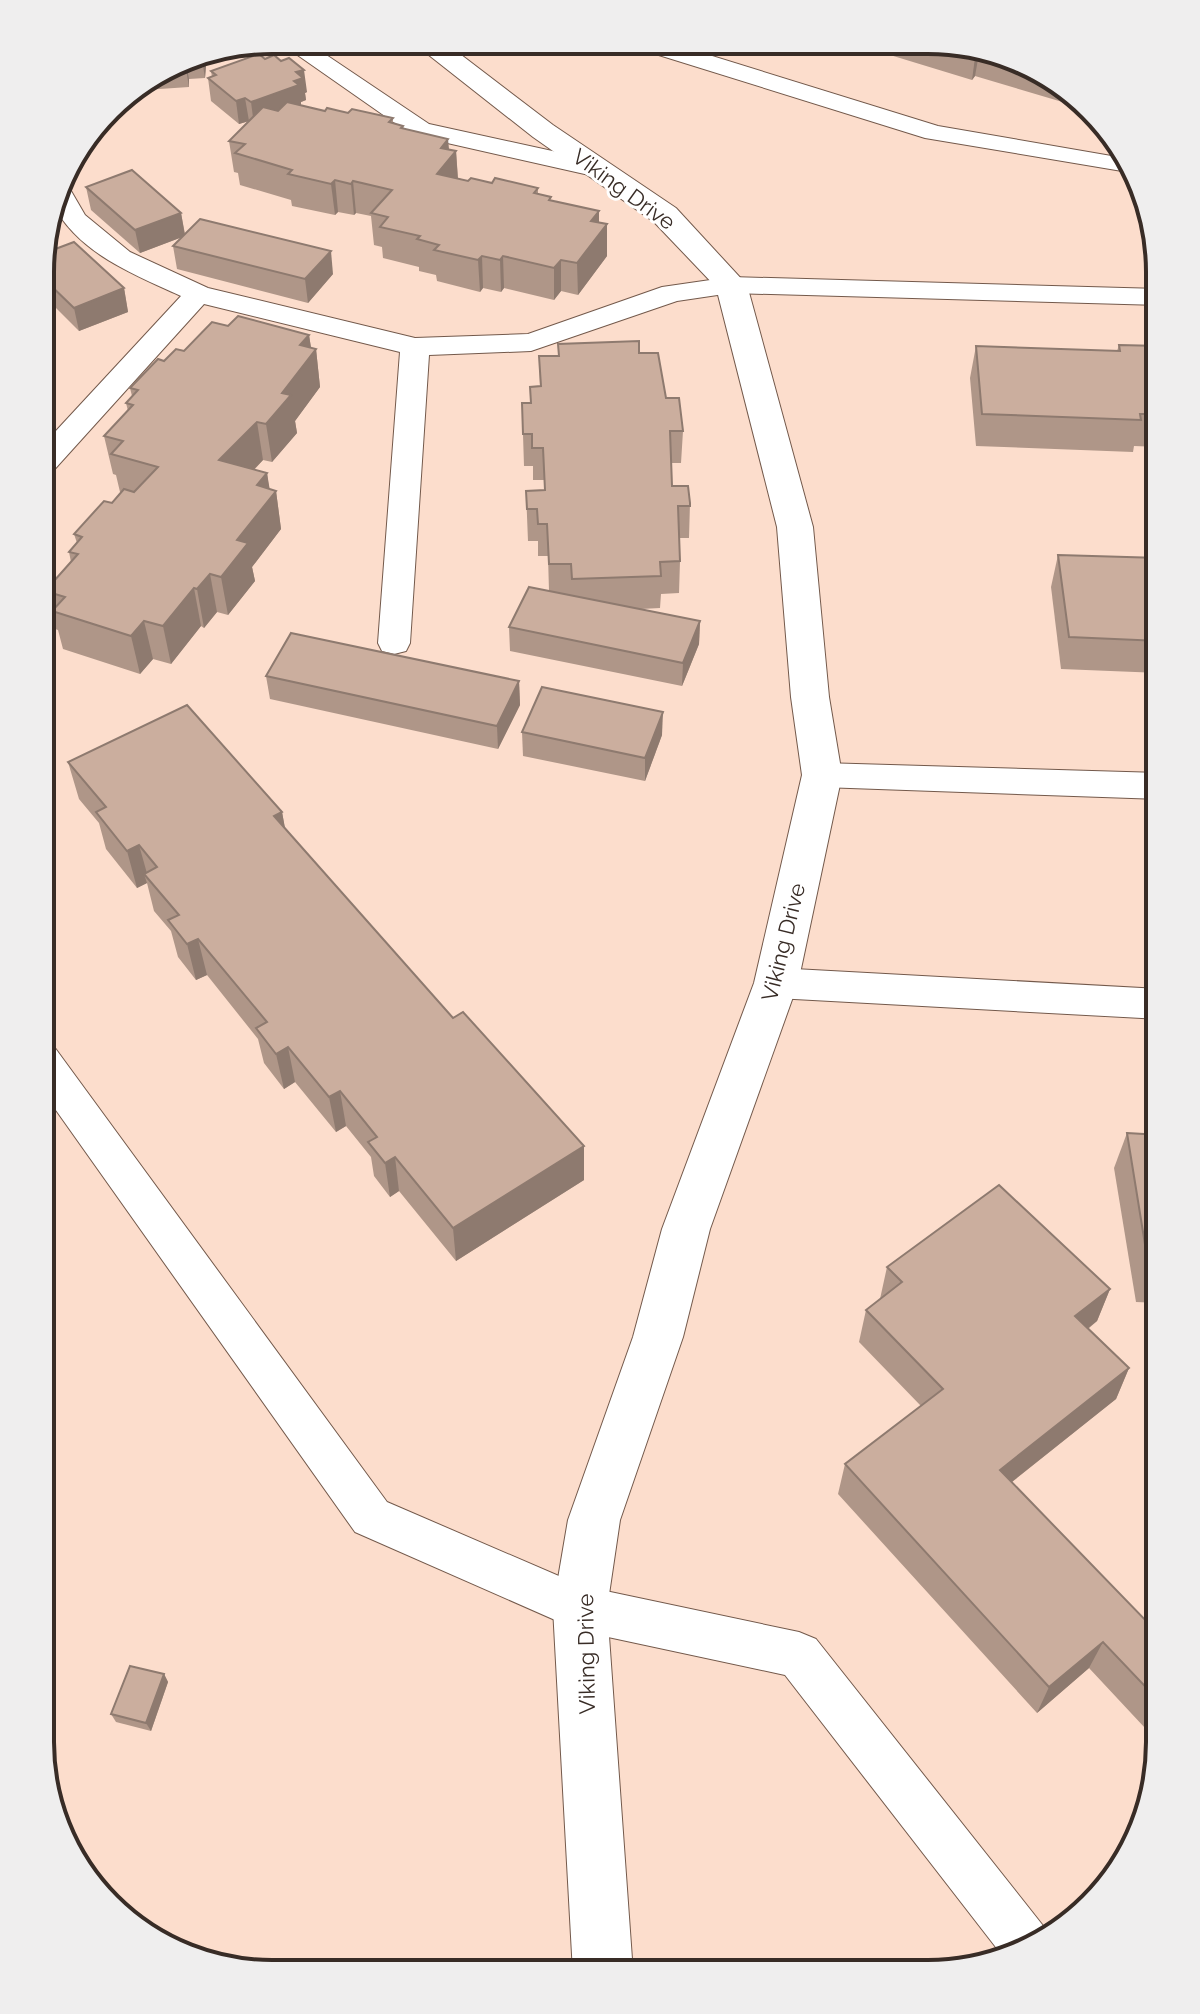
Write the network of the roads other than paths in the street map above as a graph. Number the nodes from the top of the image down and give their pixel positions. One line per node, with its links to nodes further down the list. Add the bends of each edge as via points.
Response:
1 (309, 54): 5 (lane, via 421,130)
2 (442, 54): 5 (street, Viking Drive)
3 (680, 54): 4 (lane, via 934,133)
4 (1118, 165)
5 (598, 169): 7 (street, Viking Drive, via 665,215)
6 (65, 204): 8 (lane, via 74,219 120,258)
7 (731, 285): 9 (lane); 10 (lane, via 672,293 531,342); 13 (street, Viking Drive, via 795,527)
8 (198, 294): 10 (lane); 11 (lane)
9 (1146, 297)
10 (415, 347): 12 (lane)
11 (54, 451)
12 (394, 643)
13 (822, 775): 14 (lane); 15 (street, Viking Drive)
14 (1146, 786)
15 (776, 983): 16 (lane); 18 (street, Viking Drive, via 686,1229 658,1337 594,1520)
16 (1146, 1003)
17 (54, 1077): 18 (lane, via 371,1517)
18 (580, 1608): 19 (lane, via 799,1655); 20 (street, Viking Drive)
19 (1021, 1938)
20 (602, 1960)

